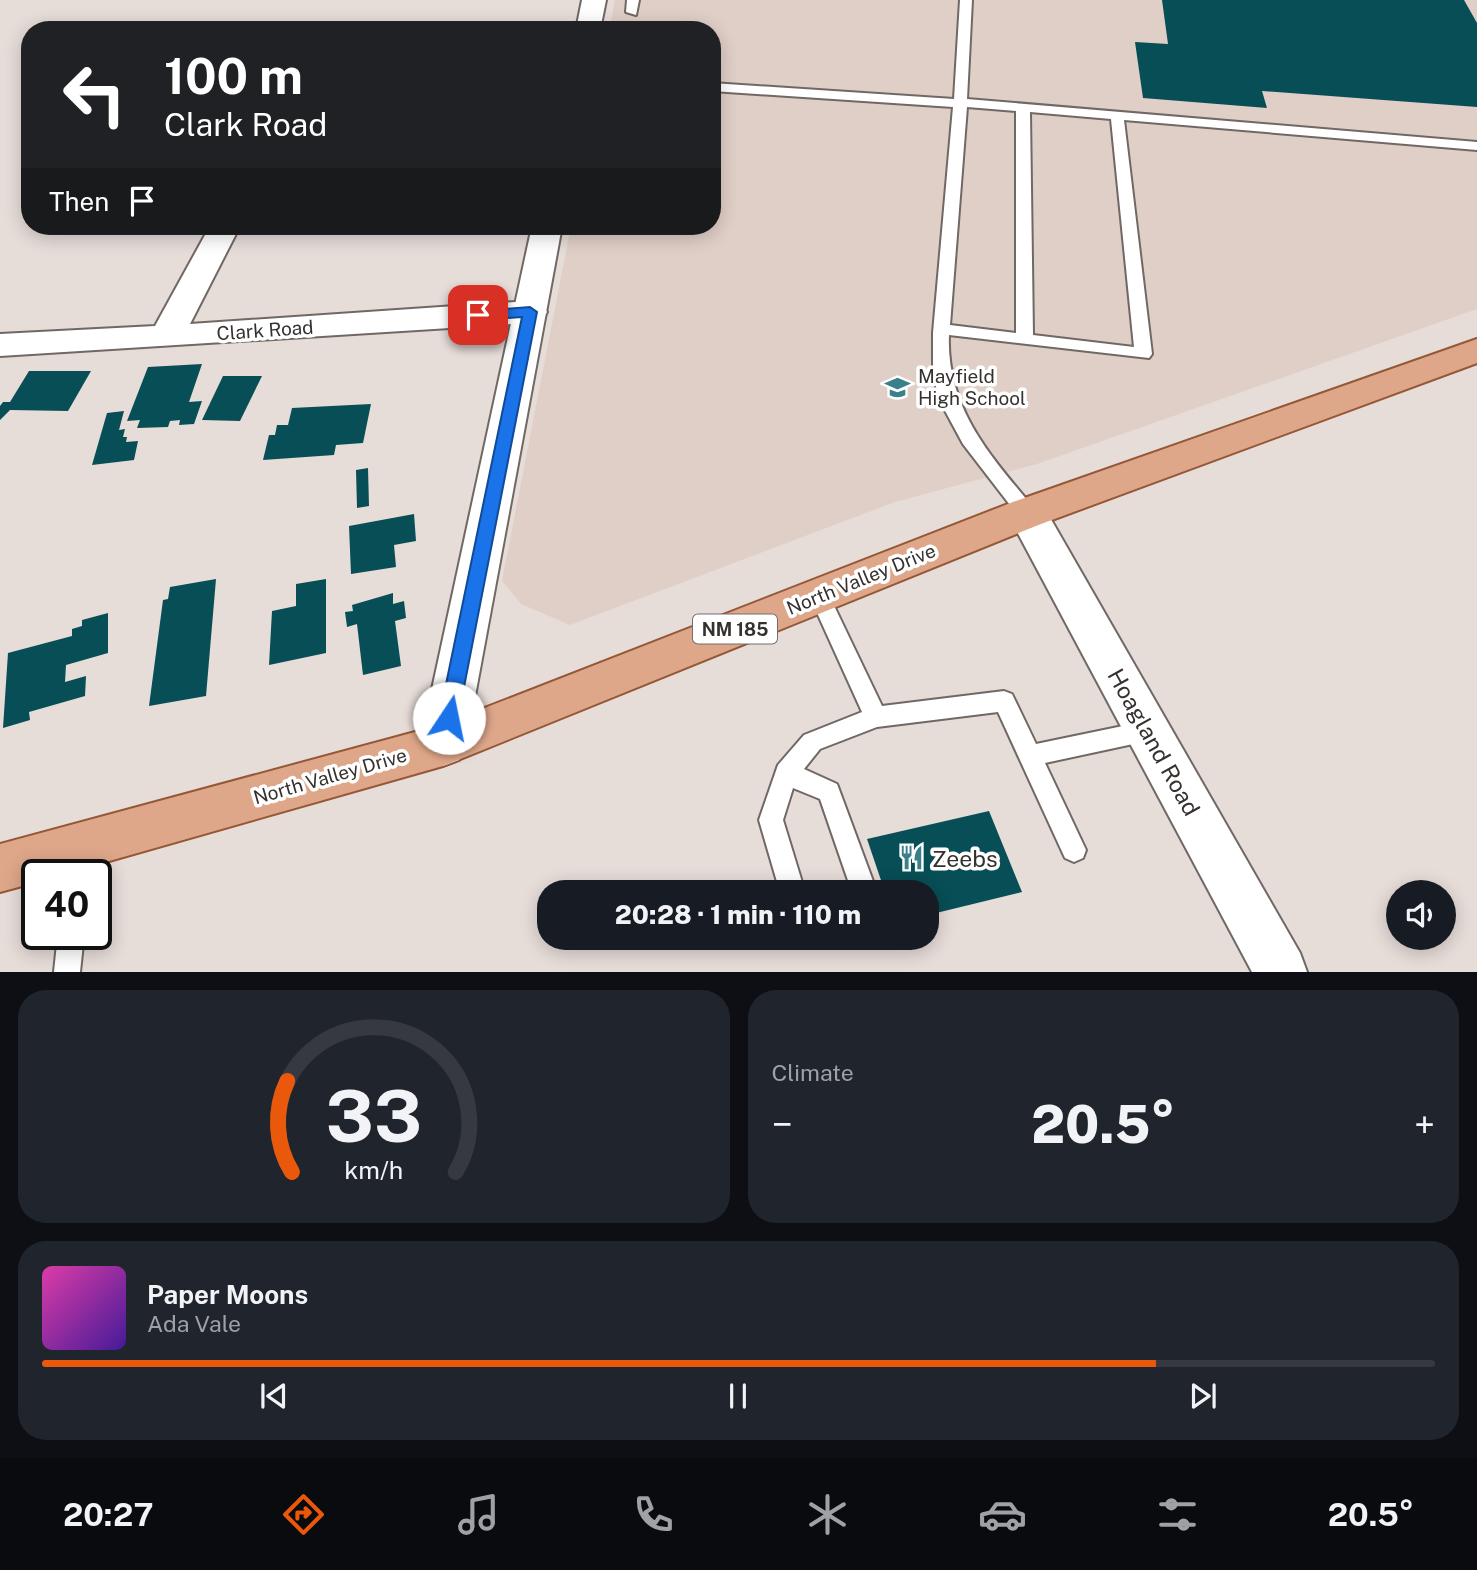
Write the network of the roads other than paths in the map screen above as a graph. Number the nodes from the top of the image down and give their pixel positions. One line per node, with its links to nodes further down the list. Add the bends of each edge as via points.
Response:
1 (594, 0): 3 (street)
2 (966, 0): 5 (lane)
3 (590, 21)
4 (721, 88): 5 (lane)
5 (960, 103): 6 (lane); 12 (lane)
6 (1023, 107): 7 (lane); 14 (lane)
7 (1117, 115): 8 (lane); 14 (lane, via 1143,354)
8 (1477, 146)
9 (220, 235): 13 (street)
10 (545, 235): 11 (street)
11 (530, 312): 13 (street, Clark Road); 21 (street)
12 (942, 330): 14 (lane); 17 (lane, via 942,376 958,419 980,456)
13 (166, 337): 15 (street, Clark Road)
14 (1025, 340)
15 (0, 345)
16 (1477, 350): 17 (main road, North Valley Drive / NM 185)
17 (1027, 513): 18 (main road, North Valley Drive / NM 185); 20 (street, Hoagland Road)
18 (819, 596): 19 (lane); 21 (main road, North Valley Drive / NM 185)
19 (876, 717): 22 (lane, via 1004,701); 23 (lane, via 812,742)
20 (1147, 731): 22 (lane); 32 (street, Hoagland Road)
21 (443, 745): 25 (main road, North Valley Drive / NM 185)
22 (1031, 757): 24 (lane)
23 (786, 773): 28 (lane, via 771,820); 29 (lane, via 829,792)
24 (1074, 850)
25 (81, 859)
26 (21, 866): 27 (main road, North Valley Drive / NM 185)
27 (0, 868)
28 (788, 880)
29 (860, 880)
30 (69, 950): 31 (lane)
31 (67, 971)
32 (1281, 971)

